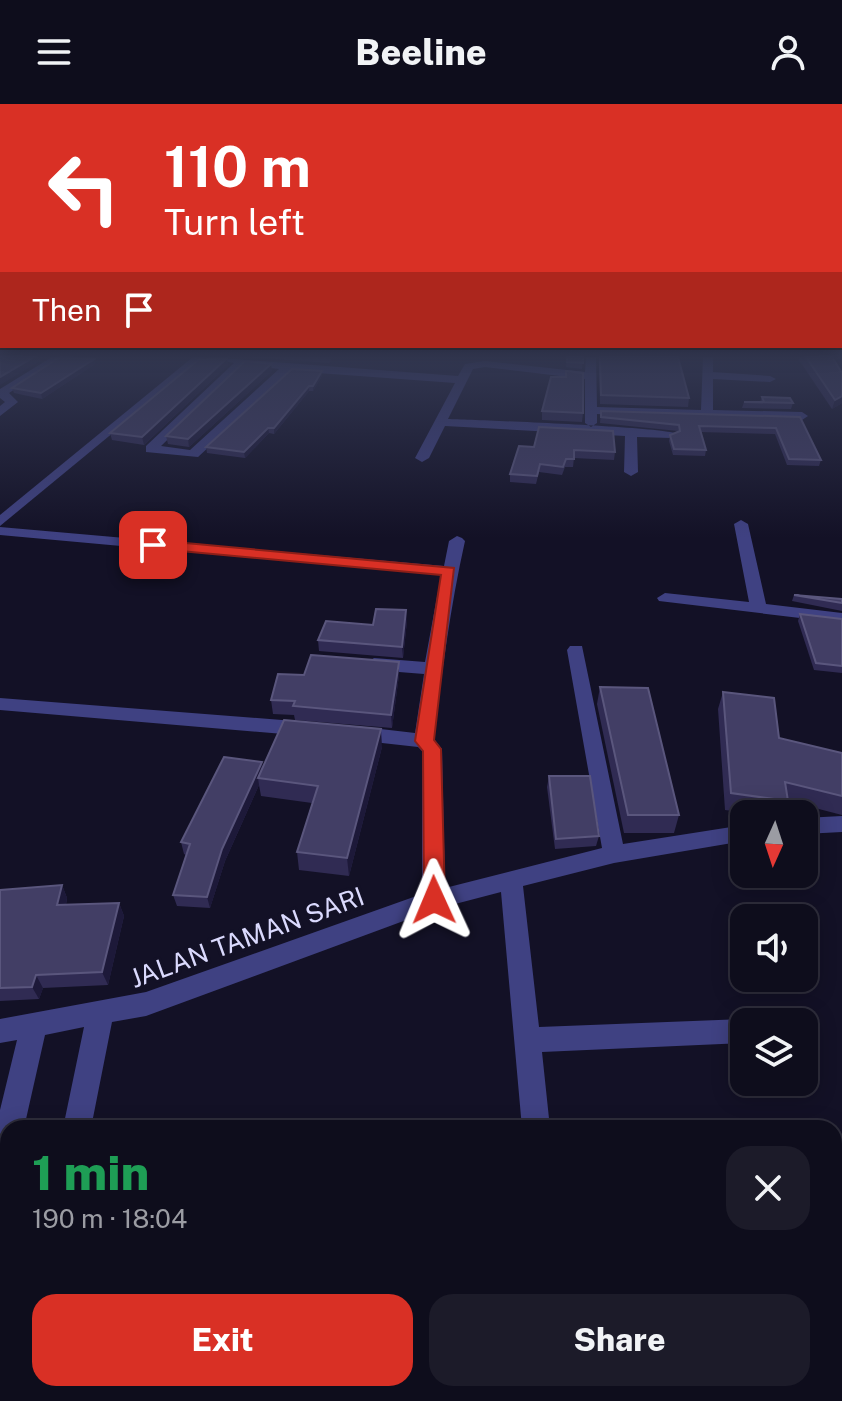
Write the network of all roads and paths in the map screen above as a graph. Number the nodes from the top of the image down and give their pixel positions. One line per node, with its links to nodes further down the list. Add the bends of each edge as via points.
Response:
1 (127, 418): 12 (street)
2 (184, 418): 3 (street, via 151,449 193,454)
3 (233, 418)
4 (442, 418): 6 (street)
5 (590, 418): 7 (street)
6 (440, 422): 7 (street); 10 (street)
7 (591, 431): 8 (street)
8 (631, 433): 9 (street); 11 (street)
9 (671, 434)
10 (422, 458)
11 (631, 472)
12 (0, 522)
13 (741, 524): 18 (street)
14 (0, 531): 16 (street)
15 (457, 541): 16 (street)
16 (449, 571): 22 (street)
17 (665, 598): 18 (street)
18 (758, 608): 19 (street)
19 (842, 618)
20 (576, 650): 28 (street)
21 (349, 662): 22 (street)
22 (436, 669): 24 (street)
23 (0, 704): 24 (street)
24 (424, 741): 30 (street, via 432,749)
25 (842, 824): 26 (street)
26 (818, 825)
27 (730, 835): 28 (street, JALAN TAMAN SARI)
28 (614, 854): 29 (street, JALAN TAMAN SARI)
29 (511, 880): 30 (street, JALAN TAMAN SARI); 35 (street)
30 (434, 900): 31 (street, JALAN TAMAN SARI, via 174,995)
31 (100, 1015): 32 (street, JALAN TAMAN SARI); 37 (street)
32 (34, 1026): 33 (street, JALAN TAMAN SARI); 36 (street)
33 (0, 1031)
34 (730, 1032): 35 (street)
35 (527, 1040): 38 (street)
36 (12, 1120)
37 (79, 1120)
38 (535, 1120)

